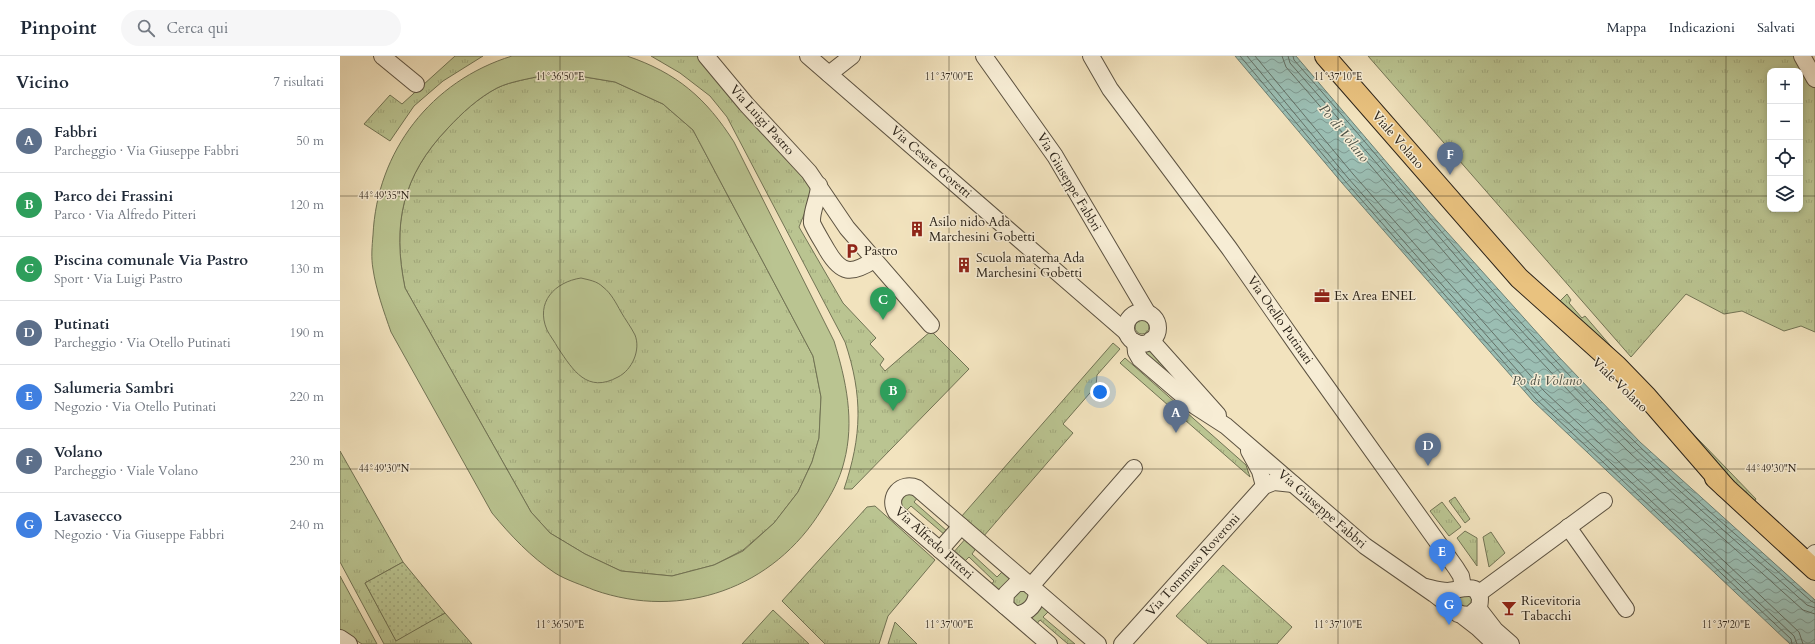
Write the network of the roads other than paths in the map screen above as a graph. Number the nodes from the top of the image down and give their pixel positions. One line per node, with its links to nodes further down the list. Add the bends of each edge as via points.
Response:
1 (382, 56): 11 (street)
2 (706, 56): 12 (street, Via Luigi Pastro)
3 (808, 56): 9 (street, Via Cesare Goretti)
4 (852, 56): 9 (street)
5 (984, 56): 14 (street, Via Giuseppe Fabbri, via 1055,156)
6 (1091, 56): 29 (street, Via Otello Putinati, via 1110,89 1229,248 1459,572)
7 (1325, 56): 26 (main road, Viale Volano, via 1519,278 1548,315 1695,460)
8 (1802, 56): 10 (street)
9 (829, 74): 16 (street, Via Cesare Goretti)
10 (1815, 79)
11 (416, 84)
12 (819, 184): 13 (street, Via Luigi Pastro, via 847,228); 13 (street, via 819,195 811,217 812,223 835,264 843,269 854,270)
13 (874, 260): 15 (street, Via Luigi Pastro)
14 (1146, 312): 16 (street, via 1132,314 1127,322); 17 (street, Via Giuseppe Fabbri, via 1157,323 1157,332)
15 (931, 325)
16 (1131, 337): 17 (street, via 1143,344); 18 (street, Via Giuseppe Fabbri, via 1136,352 1145,364 1195,406)
17 (1151, 340): 18 (street, Via Giuseppe Fabbri)
18 (1231, 430): 20 (street, Via Giuseppe Fabbri); 21 (street, via 1258,466)
19 (1134, 468): 28 (street)
20 (1293, 484): 21 (street, via 1274,482); 27 (street, Via Giuseppe Fabbri, via 1365,546)
21 (1264, 486): 38 (street, Via Tommaso Roveroni)
22 (1604, 500): 24 (street)
23 (961, 526): 25 (street); 25 (street, Via Alfredo Pitteri, via 917,488 908,486 899,490 892,500 896,512); 28 (street, Via Alfredo Pitteri)
24 (1568, 527): 30 (street); 31 (street)
25 (940, 550): 32 (street, Via Alfredo Pitteri)
26 (1812, 562)
27 (1423, 586): 29 (street, Via Giuseppe Fabbri, via 1437,590); 33 (street, Via Giuseppe Fabbri)
28 (1032, 587): 32 (street, via 1036,602 1027,613); 32 (street, via 1017,583 1006,594); 37 (street, Via Alfredo Pitteri)
29 (1461, 588): 30 (street, Via Giuseppe Fabbri, via 1471,588); 33 (street, via 1453,593 1451,600)
30 (1478, 601): 33 (street, via 1470,615 1464,616); 40 (street, via 1491,626)
31 (1626, 608)
32 (1010, 611): 36 (street, Via Alfredo Pitteri)
33 (1455, 611): 39 (street, Via Giuseppe Fabbri)
34 (340, 638): 35 (street)
35 (350, 644)
36 (1049, 644)
37 (1098, 644)
38 (1122, 644)
39 (1495, 644)
40 (1511, 644)

